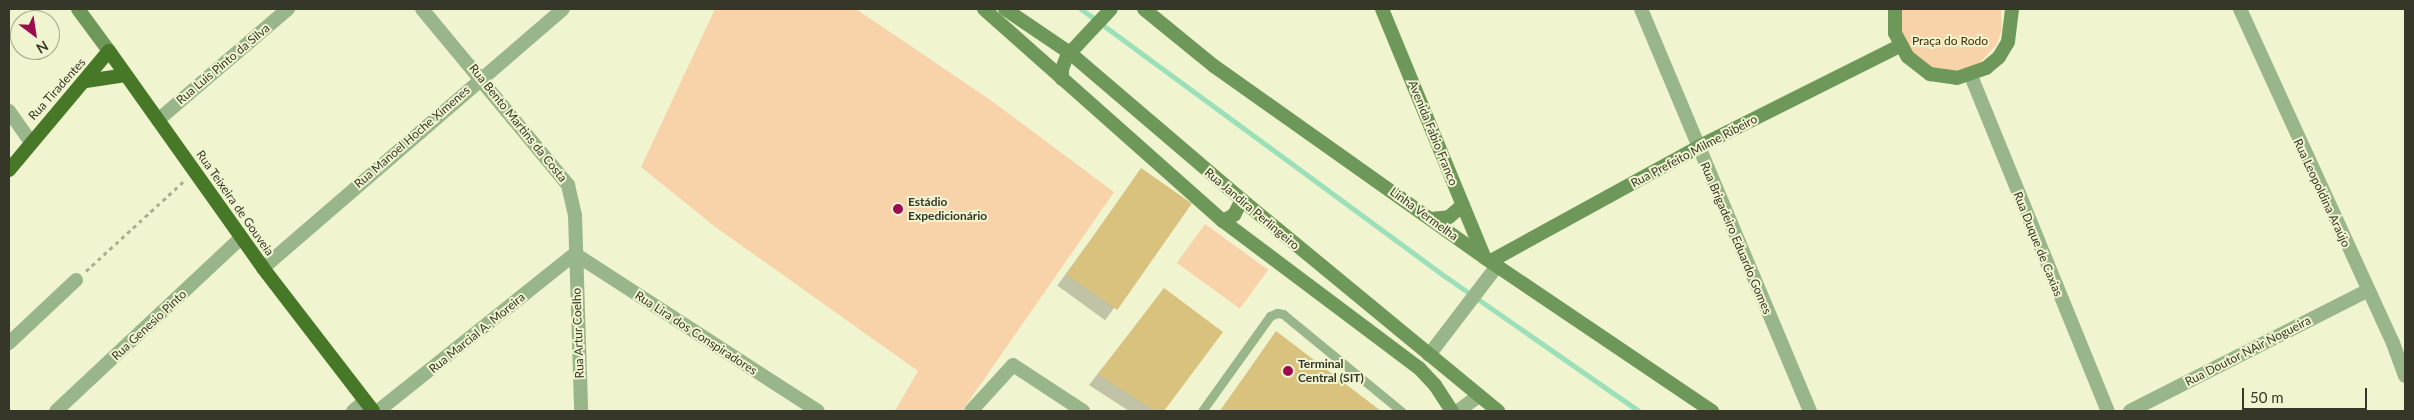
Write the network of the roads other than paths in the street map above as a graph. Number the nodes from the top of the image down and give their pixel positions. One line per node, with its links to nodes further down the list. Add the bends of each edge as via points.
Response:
1 (78, 9): 15 (main road, Rua Teixeira de Gouveia)
2 (288, 9): 23 (street, Rua Luis Pinto da Silva)
3 (422, 9): 19 (street, Rua Bento Martins da Costa)
4 (563, 9): 19 (street, Rua Manoel Hoche Ximenes)
5 (984, 9): 20 (main road, Rua Jandira Perlingeiro)
6 (1006, 9): 16 (main road, Rua Jandira Perlingeiro)
7 (1111, 9): 16 (main road)
8 (1144, 9): 29 (main road, Linha Vermelha, via 1214,66)
9 (1382, 9): 28 (main road, Avenida Fabio Franco)
10 (1641, 9): 25 (street, Rua Brigadeiro Eduardo Gomes)
11 (1895, 9): 14 (main road, via 1895,33)
12 (2012, 9): 18 (main road, via 2008,42 1986,68)
13 (2240, 9): 36 (street, Rua Leopoldina Araújo)
14 (1900, 46): 18 (main road, via 1908,58 1930,74 1957,78); 25 (main road, Rua Prefeito Milme Ribeiro)
15 (108, 52): 17 (highway, Rua Teixeira de Gouveia); 21 (highway, Rua Tiradentes)
16 (1070, 53): 20 (main road, via 1064,62); 27 (main road, Rua Jandira Perlingeiro)
17 (126, 75): 21 (highway); 23 (highway, Rua Teixeira de Gouveia)
18 (1971, 76): 57 (street, Rua Duque de Caxias)
19 (481, 77): 32 (street, Rua Bento Martins da Costa, via 568,185 575,215); 34 (street, Rua Manoel Hoche Ximenes)
20 (1062, 79): 30 (main road, Rua Jandira Perlingeiro)
21 (86, 81): 24 (highway, Rua Tiradentes)
22 (9, 111): 24 (street)
23 (158, 120): 31 (highway, Rua Teixeira de Gouveia)
24 (30, 141): 26 (highway, Rua Tiradentes)
25 (1698, 147): 33 (main road, Rua Prefeito Milme Ribeiro); 56 (street, Rua Brigadeiro Eduardo Gomes)
26 (9, 170)
27 (1242, 200): 30 (main road, via 1234,216); 39 (main road, Rua Jandira Perlingeiro)
28 (1463, 205): 29 (main road, via 1449,217); 33 (main road, Avenida Fabio Franco)
29 (1431, 219): 33 (main road, Linha Vermelha)
30 (1223, 221): 52 (main road, Rua Jandira Perlingeiro, via 1408,359 1435,385)
31 (241, 238): 34 (highway, Rua Teixeira de Gouveia); 43 (street, Rua Genesio Pinto)
32 (575, 254): 45 (street, Rua Marcial A. Moreira); 46 (street, Rua Artur Coelho); 47 (street, Rua Lira dos Conspiradores)
33 (1491, 262): 39 (street, via 1481,287); 55 (main road, Linha Vermelha)
34 (263, 268): 42 (highway, Rua Teixeira de Gouveia)
35 (76, 280): 38 (street)
36 (2367, 291): 37 (street, Rua Leopoldina Araújo); 58 (street, Rua Doutor NAir Nogueira)
37 (2399, 342): 40 (street, Rua Leopoldina Araújo)
38 (9, 343)
39 (1429, 355): 41 (main road, Rua Jandira Perlingeiro)
40 (2405, 376)
41 (1479, 396): 53 (street); 54 (main road, Rua Jandira Perlingeiro)
42 (369, 406): 44 (street)
43 (56, 411)
44 (353, 411)
45 (378, 411)
46 (581, 411)
47 (818, 411)
48 (971, 411): 49 (street, via 1012,365)
49 (1083, 411)
50 (1202, 411): 51 (lane, via 1270,316 1277,313 1283,314)
51 (1401, 411)
52 (1452, 411)
53 (1458, 411)
54 (1498, 411)
55 (1712, 411)
56 (1810, 411)
57 (2108, 411)
58 (2130, 411)

